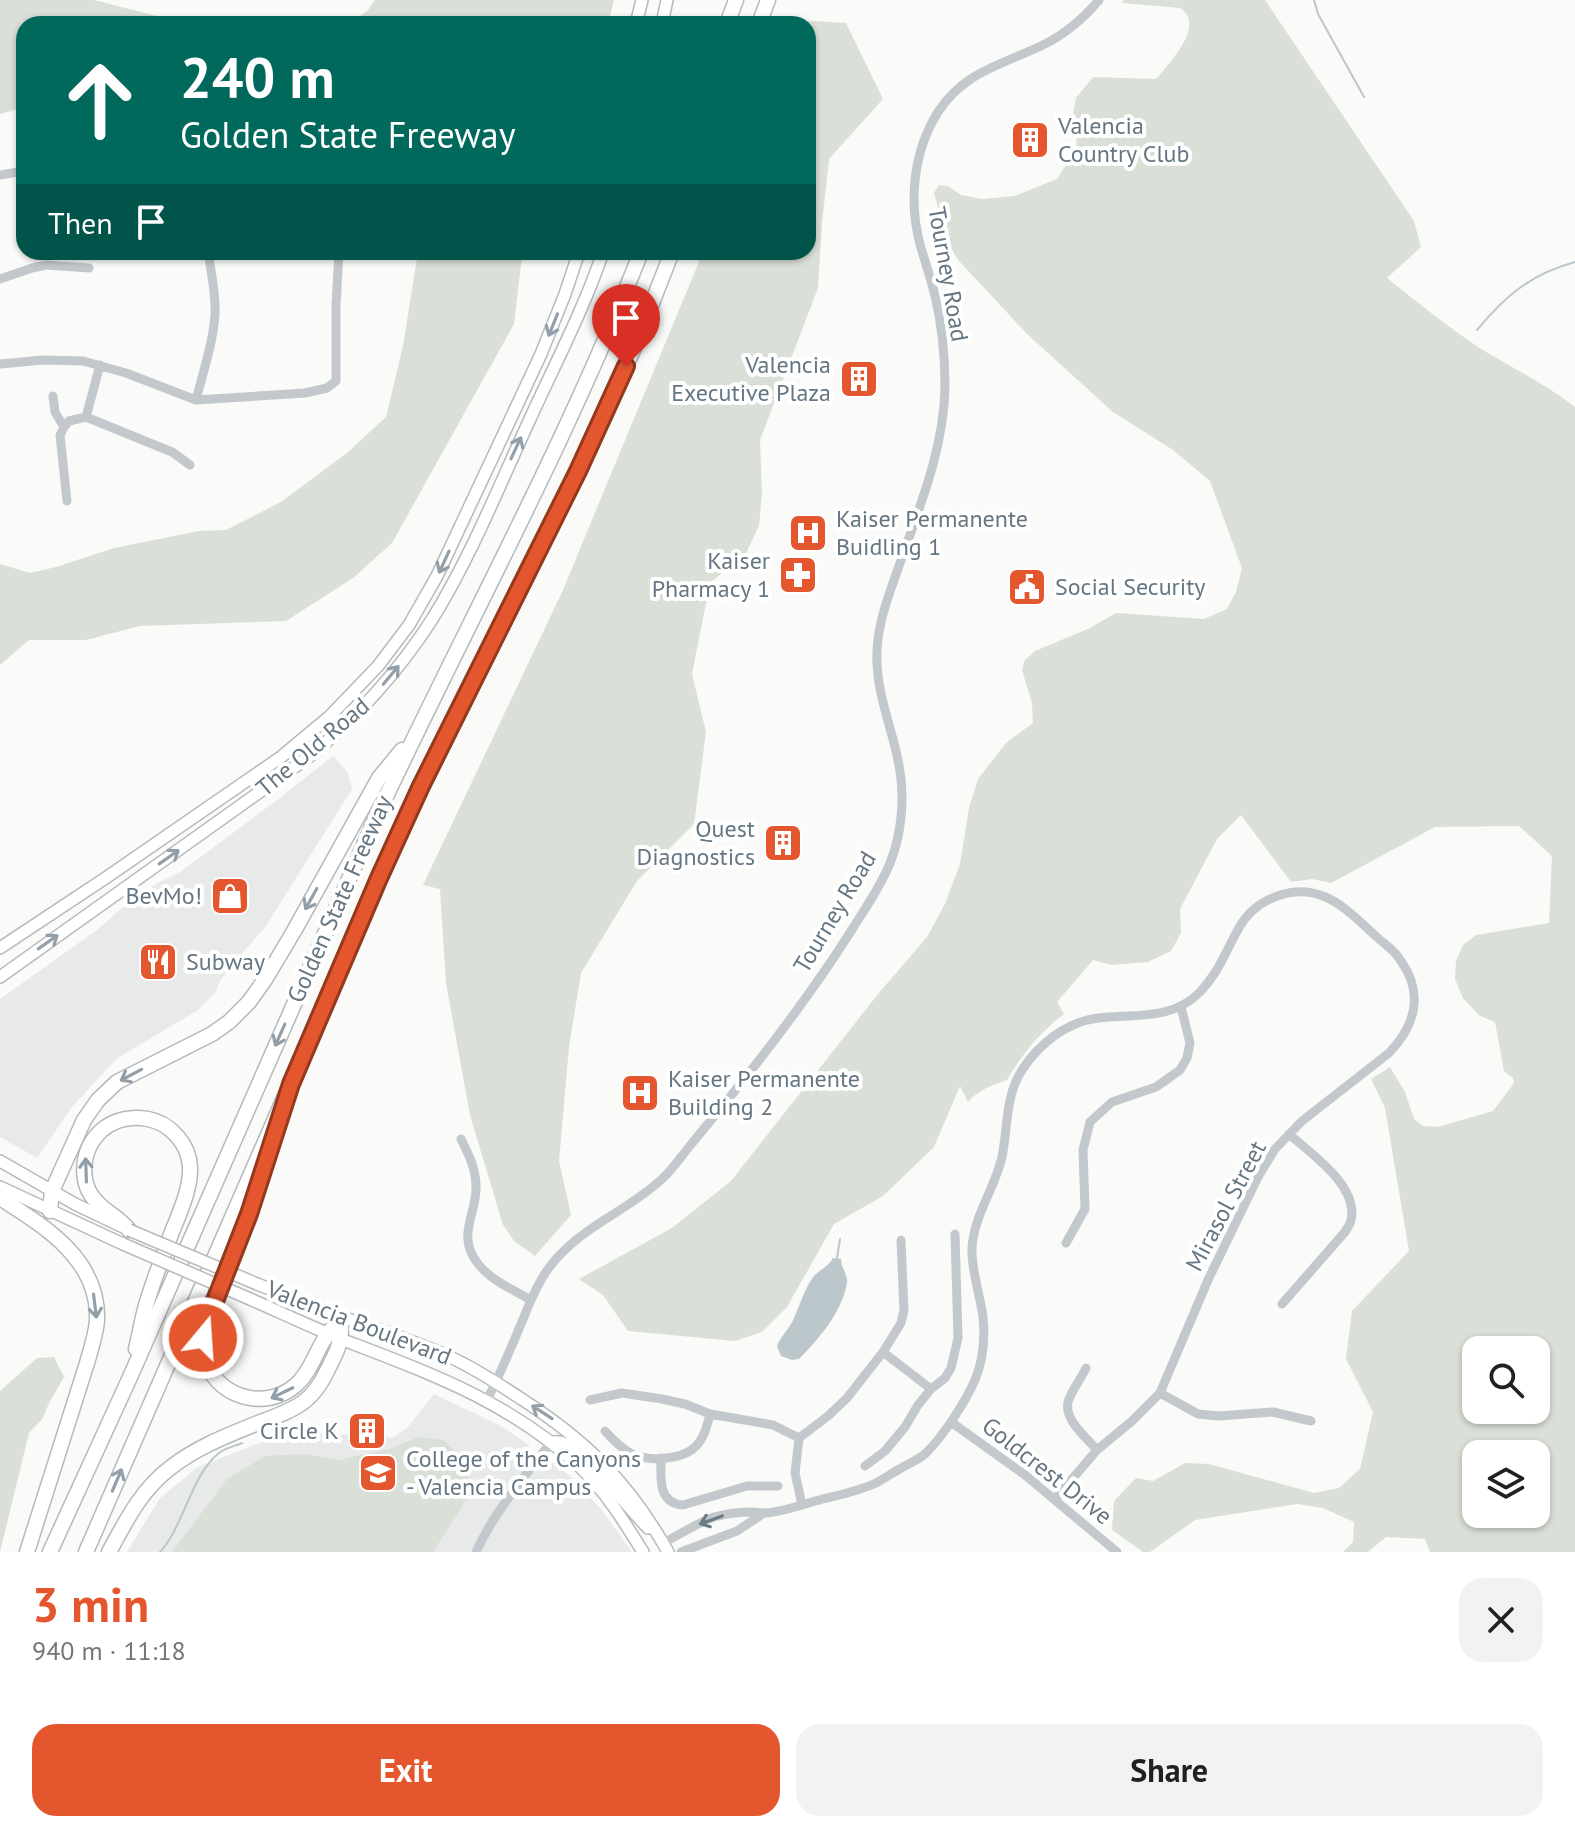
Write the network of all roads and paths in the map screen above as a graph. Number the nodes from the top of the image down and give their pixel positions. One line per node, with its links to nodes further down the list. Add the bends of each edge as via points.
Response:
1 (1099, 0): 36 (street, Tourney Road, via 1056,38 981,72 959,88 938,112 917,164 916,227 941,325 944,414 932,472 880,625 881,697 902,792 890,865 841,947 728,1100 664,1177 567,1247 547,1269)
2 (209, 260): 13 (street, via 215,313)
3 (338, 260): 13 (street, via 333,385 296,394)
4 (576, 260): 19 (main road, The Old Road, one-way to 19, via 541,354 437,576 378,666 281,757)
5 (600, 260): 20 (main road, The Old Road, one-way to 5, via 310,756 399,667 463,561)
6 (638, 260): 18 (highway, Golden State Freeway, via 564,431)
7 (669, 260): 22 (highway, Golden State Freeway, via 597,431 411,808)
8 (89, 268): 9 (street, via 46,265)
9 (0, 279)
10 (0, 364): 11 (street, via 64,359)
11 (100, 365): 13 (street); 14 (street)
12 (53, 396): 15 (street)
13 (196, 400)
14 (86, 417): 15 (street); 16 (street, via 172,452)
15 (64, 427): 17 (street, via 60,435)
16 (190, 465)
17 (67, 501)
18 (415, 734): 27 (highway, one-way to 27, via 379,778 249,1002 212,1034 105,1092 89,1111); 42 (highway, Golden State Freeway, one-way to 42)
19 (0, 948)
20 (0, 977)
21 (1181, 1007): 23 (street, Mirasol Street, via 1213,979 1246,917 1287,893 1307,892 1340,905 1401,960 1414,997 1409,1027 1400,1042); 33 (street, via 1190,1043 1180,1070 1156,1087 1112,1102 1090,1122 1083,1150 1085,1209); 34 (street, via 1074,1025 1029,1060 1010,1096 1002,1159 975,1229)
22 (291, 1084): 39 (highway, one-way to 22, via 296,1385 267,1400 237,1395 222,1386 204,1354 206,1324); 64 (highway, Golden State Freeway, one-way to 22)
23 (1289, 1134): 37 (street, via 1345,1188 1351,1220); 45 (street, Mirasol Street, via 1258,1177)
24 (461, 1139): 36 (street, via 473,1163 476,1189 469,1244 478,1264)
25 (0, 1161): 27 (main road, Valencia Boulevard)
26 (0, 1187): 29 (main road, Valencia Boulevard)
27 (52, 1191): 29 (highway); 31 (main road, Valencia Boulevard)
28 (0, 1198): 62 (highway, one-way to 62, via 71,1250 87,1275 96,1304 91,1350)
29 (50, 1211): 31 (main road, Valencia Boulevard)
30 (955, 1234): 35 (street)
31 (126, 1237): 38 (main road, Valencia Boulevard, bridge); 39 (main road, Valencia Boulevard, bridge); 42 (highway, one-way to 42, via 118,1218 94,1199 84,1169 89,1147 101,1132 117,1121 151,1119 182,1143 190,1166 187,1189 144,1313)
32 (901, 1240): 40 (street, via 904,1310)
33 (1066, 1243)
34 (975, 1277): 35 (street); 50 (street, via 983,1350 975,1380)
35 (956, 1279): 44 (street, via 958,1338 951,1368)
36 (531, 1300): 43 (street, Tourney Road)
37 (1282, 1304)
38 (341, 1317): 39 (highway); 43 (main road, Valencia Boulevard, via 448,1356)
39 (335, 1336): 46 (main road, Valencia Boulevard); 65 (highway, via 321,1383 304,1402 207,1445 168,1469 135,1506)
40 (883, 1352): 44 (street); 52 (street, via 847,1398)
41 (1086, 1368): 54 (street, via 1069,1399 1069,1413)
42 (131, 1375): 63 (highway, Golden State Freeway)
43 (497, 1382): 46 (street, Tourney Road); 61 (main road, Valencia Boulevard, one-way to 43, via 642,1508 592,1452)
44 (931, 1389): 56 (street, via 885,1451)
45 (1160, 1393): 49 (street, via 1198,1414 1273,1412); 54 (street, Mirasol Street)
46 (487, 1400): 53 (main road, Valencia Boulevard)
47 (590, 1400): 48 (street, via 622,1393)
48 (710, 1414): 52 (street, via 773,1425); 55 (street, via 695,1447 678,1457)
49 (1311, 1421)
50 (951, 1422): 58 (street, Goldcrest Drive); 59 (street, via 924,1455 873,1485)
51 (605, 1431): 55 (street, via 636,1455)
52 (799, 1438): 59 (street, via 795,1473)
53 (551, 1442): 61 (main road, via 566,1443 576,1451); 66 (street); 67 (main road, Valencia Boulevard, via 607,1498)
54 (1097, 1450): 58 (street, Mirasol Street)
55 (661, 1458): 57 (street, via 662,1492 677,1505 747,1486)
56 (865, 1466)
57 (778, 1486)
58 (1055, 1499): 69 (street, Goldcrest Drive)
59 (802, 1505): 60 (street)
60 (764, 1513): 61 (street, one-way to 61, via 714,1517); 68 (street, via 737,1531)
61 (665, 1548)
62 (27, 1552)
63 (50, 1552)
64 (86, 1552)
65 (109, 1552)
66 (476, 1552)
67 (643, 1552)
68 (681, 1552)
69 (1117, 1552)

